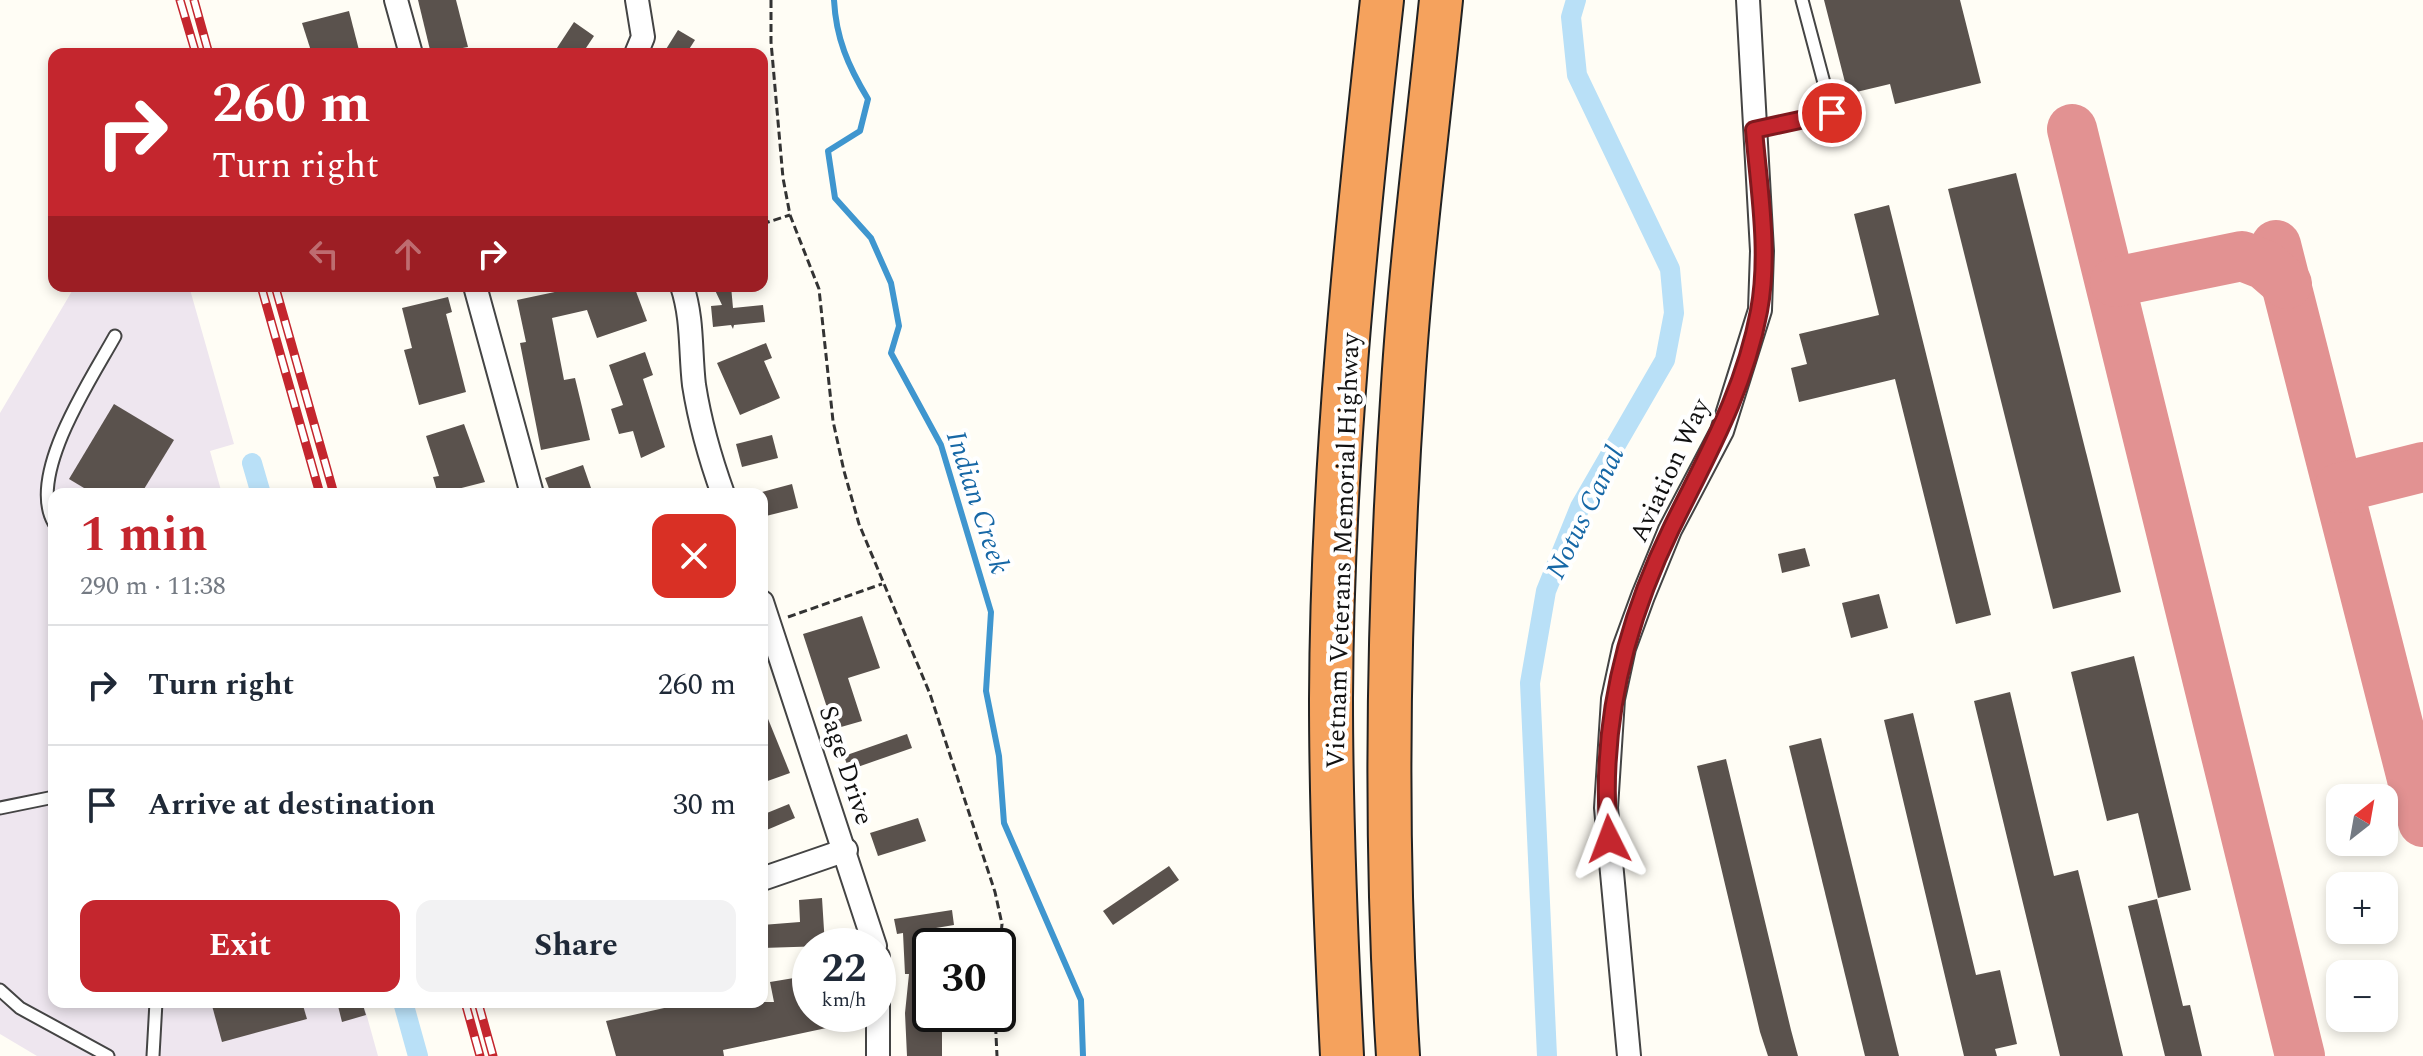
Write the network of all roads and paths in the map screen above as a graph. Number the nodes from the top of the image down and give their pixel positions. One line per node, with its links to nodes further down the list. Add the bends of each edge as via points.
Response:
1 (396, 0): 8 (street)
2 (637, 0): 9 (street, via 643,37)
3 (771, 0): 11 (path)
4 (1382, 0): 36 (highway, Vietnam Veterans Memorial Highway, via 1341,435 1331,698)
5 (1441, 0): 37 (highway, via 1403,382 1394,555 1389,695)
6 (1748, 0): 10 (street, Aviation Way)
7 (1802, 0): 10 (lane, via 1832,113)
8 (409, 48)
9 (638, 48)
10 (1754, 130): 38 (street, Aviation Way, via 1760,310 1722,431 1670,530 1643,596 1613,699 1606,808)
11 (790, 215): 12 (path); 19 (path, via 819,289 833,421 859,524)
12 (768, 222)
13 (477, 292): 17 (street)
14 (684, 292): 18 (street, via 705,444)
15 (115, 336): 16 (lane, via 64,430)
16 (49, 488)
17 (530, 488)
18 (721, 488)
19 (882, 584): 20 (path); 27 (path, via 919,662 995,892)
20 (768, 612)
21 (768, 618): 24 (street, Sage Drive)
22 (48, 798): 23 (lane)
23 (0, 808)
24 (846, 850): 25 (street); 26 (street, Sage Drive)
25 (768, 877)
26 (870, 928)
27 (1002, 928)
28 (0, 990): 32 (lane, via 20,1008)
29 (156, 1008): 33 (lane)
30 (879, 1032): 34 (street)
31 (996, 1032): 35 (path)
32 (108, 1056)
33 (153, 1056)
34 (878, 1056)
35 (997, 1056)
36 (1342, 1056)
37 (1398, 1056)
38 (1629, 1056)

